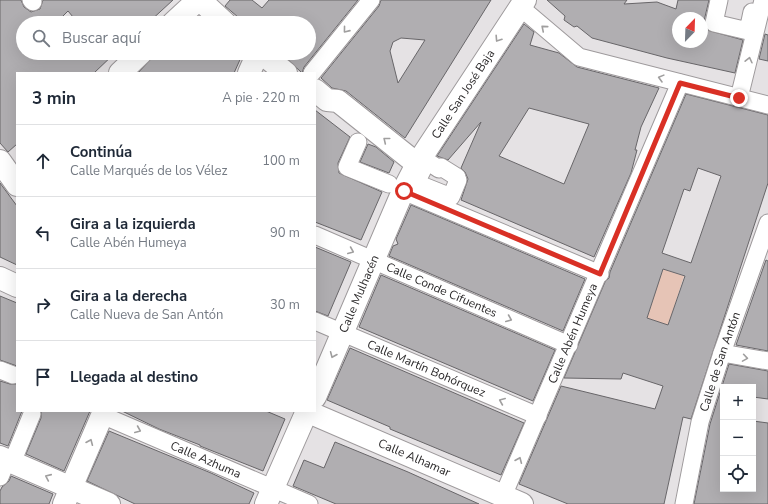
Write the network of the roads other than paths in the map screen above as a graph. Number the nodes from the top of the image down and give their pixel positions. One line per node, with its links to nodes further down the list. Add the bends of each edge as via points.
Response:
1 (199, 0): 7 (street); 8 (street)
2 (371, 0): 15 (street, one-way to 15)
3 (719, 0): 4 (street, via 714,23 748,31)
4 (754, 0)
5 (763, 0): 18 (street, one-way to 5)
6 (519, 2): 16 (street, one-way to 6, via 579,57); 21 (street, Calle San José Baja, one-way to 21)
7 (182, 16)
8 (217, 16)
9 (134, 60): 12 (street)
10 (256, 60): 13 (street)
11 (268, 60): 14 (street)
12 (121, 72)
13 (250, 72)
14 (285, 72)
15 (313, 72)
16 (680, 83): 18 (street); 26 (street, Calle Abén Humeya)
17 (316, 91): 21 (street, one-way to 17, via 338,102 327,100)
18 (739, 98): 19 (street)
19 (768, 105)
20 (358, 142): 22 (street, via 347,167)
21 (422, 163): 22 (street, Calle San José Baja)
22 (396, 188): 25 (street, Calle Mulhacén); 26 (street)
23 (768, 222): 32 (street, Calle de San Antón)
24 (316, 235): 25 (street, Calle Conde Cifuentes, one-way to 25)
25 (374, 260): 30 (street, Calle Mulhacén); 31 (street, Calle Conde Cifuentes, one-way to 31)
26 (600, 274): 31 (street, Calle Abén Humeya)
27 (0, 278): 28 (street)
28 (16, 286)
29 (316, 321): 30 (street, Calle Martín Bohórquez)
30 (342, 333): 34 (street, Calle Mulhacén, one-way to 34); 39 (street, Calle Martín Bohórquez, one-way to 30)
31 (569, 345): 39 (street, Calle Abén Humeya)
32 (722, 353): 33 (street, one-way to 33); 46 (street, Calle de San Antón, via 700,422)
33 (768, 361)
34 (316, 395)
35 (307, 412): 42 (street)
36 (309, 412): 43 (street, Calle Alhamar)
37 (103, 413): 41 (street, one-way to 37); 42 (street, Calle Azhuma, one-way to 42)
38 (32, 414): 40 (street)
39 (538, 416): 43 (street, Calle Abén Humeya, one-way to 39)
40 (6, 462): 41 (street, one-way to 40)
41 (68, 496): 44 (street)
42 (269, 496): 45 (street, Calle Azhuma)
43 (504, 499)
44 (109, 504)
45 (309, 504)
46 (684, 504)

